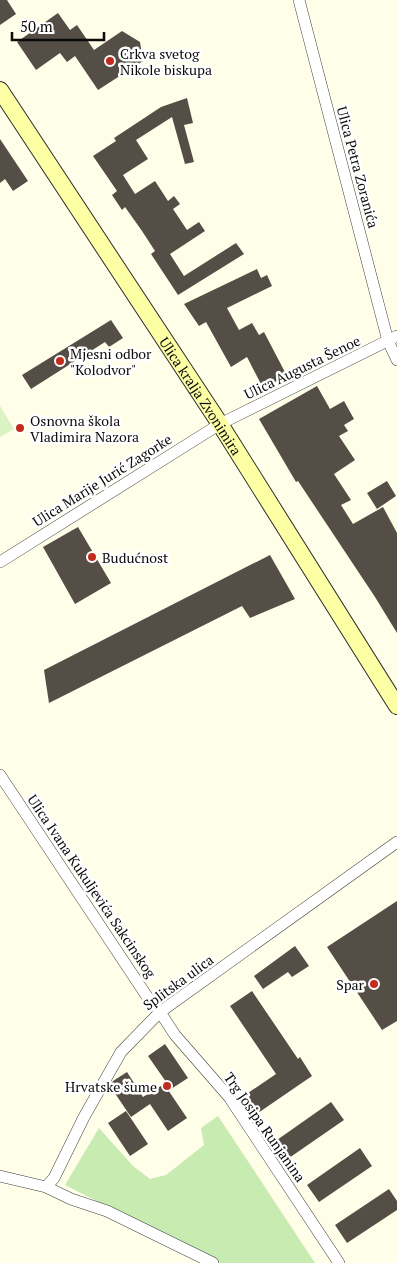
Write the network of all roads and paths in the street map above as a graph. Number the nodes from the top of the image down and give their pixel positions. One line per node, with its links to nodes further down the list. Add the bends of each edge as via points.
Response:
1 (299, 0): 3 (street, Ulica Petra Zoranića)
2 (0, 90): 5 (main road, Ulica kralja Zvonimira)
3 (392, 339): 4 (street, Ulica Petra Zoranića); 5 (street, Ulica Augusta Šenoe)
4 (397, 360)
5 (220, 424): 6 (street, Ulica Marije Jurić Zagorke); 7 (main road, Ulica kralja Zvonimira)
6 (0, 562)
7 (397, 706)
8 (0, 775): 10 (street, Ulica Ivana Kukuljevića Sakcinskog)
9 (397, 842): 10 (street, Splitska ulica)
10 (160, 1012): 12 (street, Splitska ulica, via 121,1052); 14 (street, Trg Josipa Runjanina, via 174,1035 229,1097)
11 (0, 1176): 12 (street)
12 (46, 1188): 13 (street, via 107,1211)
13 (213, 1263)
14 (339, 1263)

